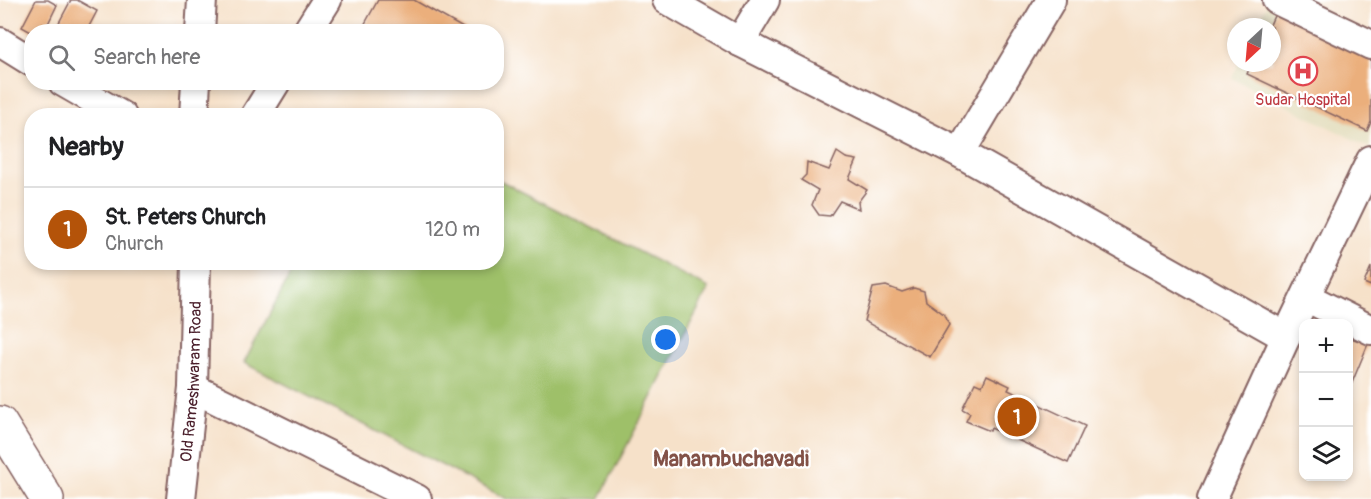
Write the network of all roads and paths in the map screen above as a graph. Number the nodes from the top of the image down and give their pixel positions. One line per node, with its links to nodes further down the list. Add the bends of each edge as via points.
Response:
1 (202, 0): 7 (street)
2 (327, 0): 8 (street)
3 (667, 0): 10 (street)
4 (765, 0): 10 (street)
5 (1051, 0): 19 (street)
6 (1277, 0): 11 (street)
7 (200, 24)
8 (313, 24)
9 (0, 42): 12 (street)
10 (740, 42): 19 (street)
11 (1371, 45)
12 (24, 57)
13 (77, 90): 16 (street)
14 (196, 90): 17 (street)
15 (271, 90): 18 (street)
16 (108, 108)
17 (194, 108)
18 (260, 108)
19 (960, 153): 24 (street)
20 (1371, 160): 22 (street)
21 (196, 270): 25 (street, Old Rameshwaram Road)
22 (1306, 297): 23 (street); 24 (street)
23 (1371, 330)
24 (1286, 337): 30 (street)
25 (193, 388): 28 (street, Old Rameshwaram Road); 29 (street)
26 (0, 423): 27 (main road)
27 (47, 499)
28 (181, 499)
29 (417, 499)
30 (1212, 499)

